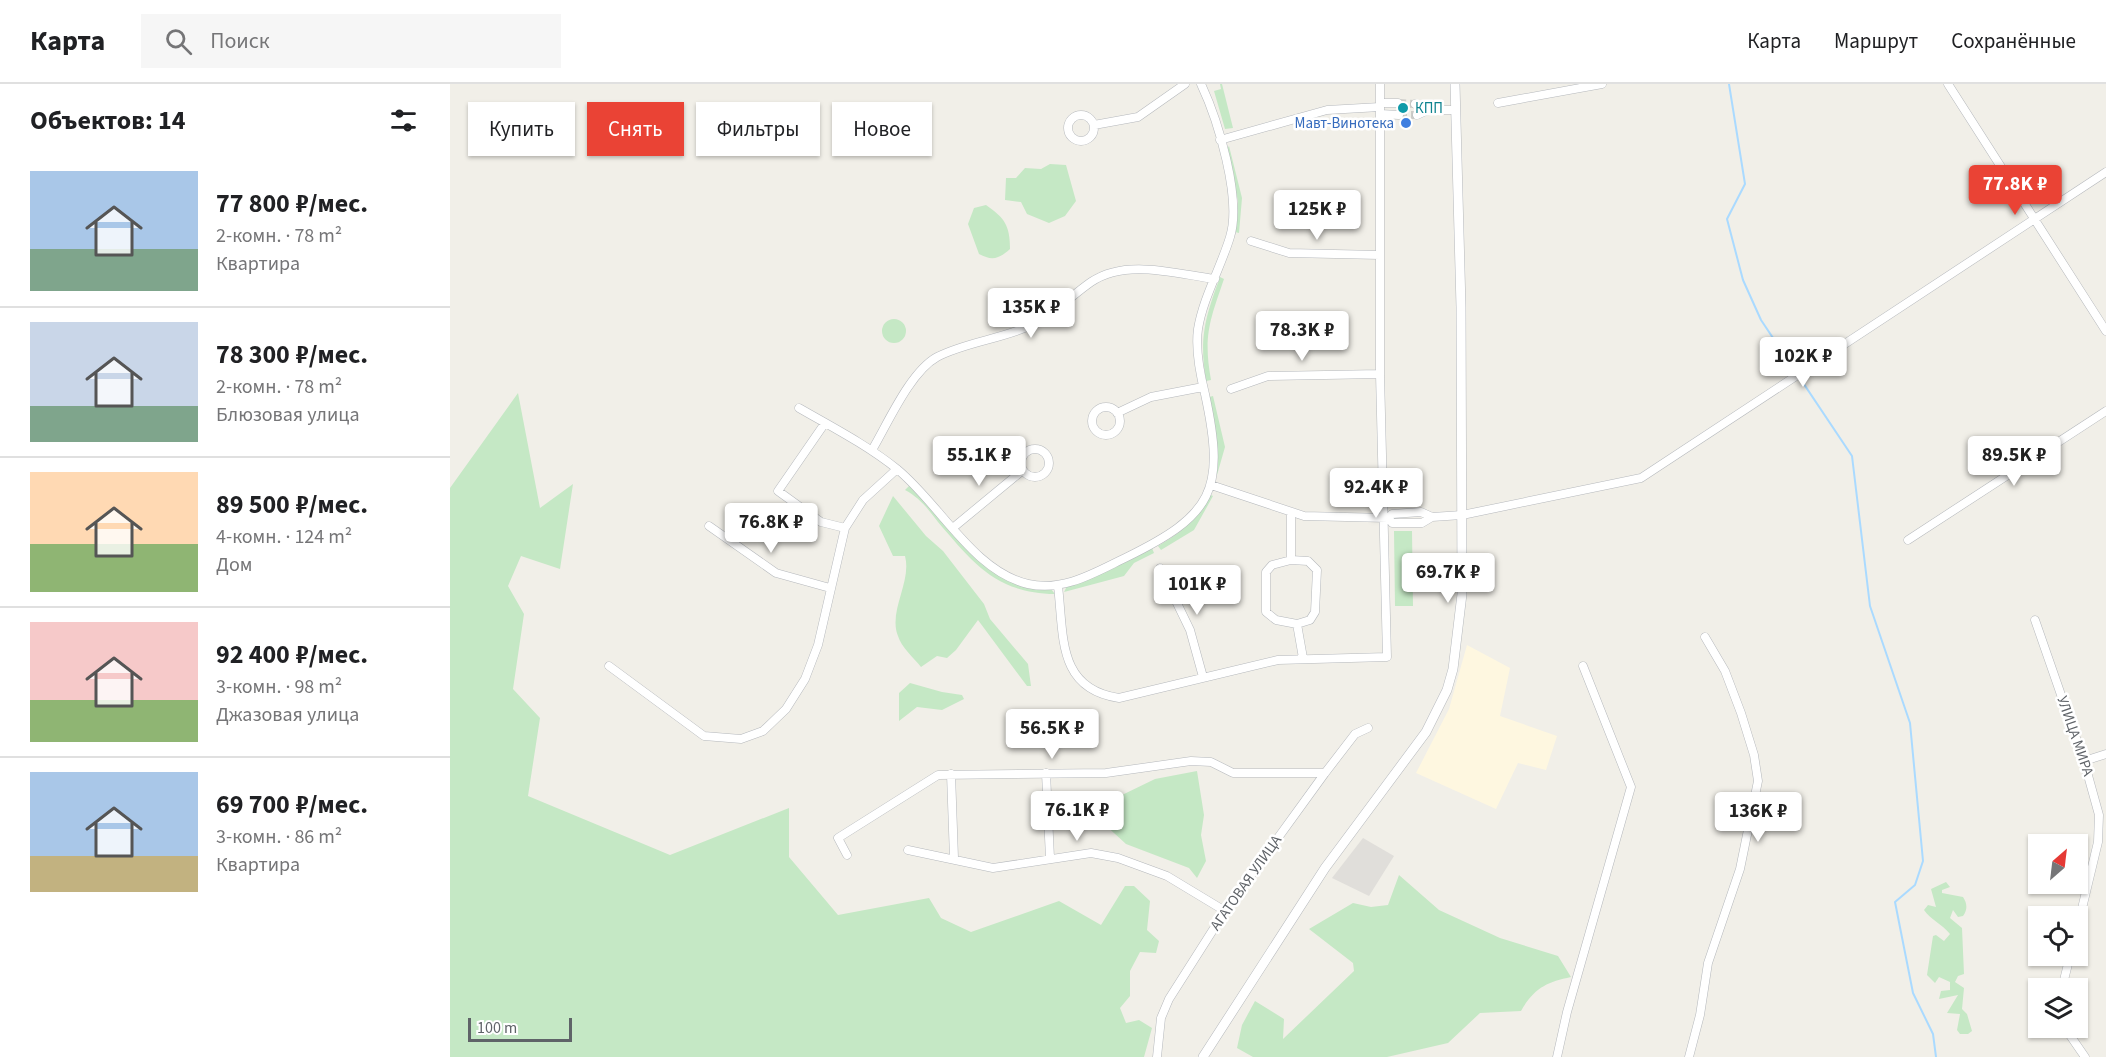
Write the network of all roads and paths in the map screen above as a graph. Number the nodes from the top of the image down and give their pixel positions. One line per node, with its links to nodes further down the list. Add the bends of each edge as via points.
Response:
1 (1185, 84): 15 (street, via 1138,117)
2 (1202, 84): 16 (street)
3 (1380, 84): 10 (street)
4 (1455, 84): 12 (street)
5 (1602, 84): 8 (street)
6 (1948, 84): 18 (street)
7 (1398, 103): 10 (street)
8 (1498, 103)
9 (1416, 104): 11 (street)
10 (1380, 108): 13 (street); 16 (street, via 1327,110); 20 (street)
11 (1428, 110): 12 (street); 14 (street)
12 (1455, 110): 35 (street)
13 (1399, 115)
14 (1417, 115)
15 (1094, 125)
16 (1220, 140): 21 (street, via 1235,213)
17 (2106, 172): 18 (street)
18 (2033, 221): 22 (street); 35 (street, via 1641,478)
19 (1251, 241): 20 (street, via 1289,253)
20 (1380, 255): 23 (street)
21 (1215, 279): 24 (street, via 1198,329); 30 (street, via 1134,268 1113,272 1092,281 1030,326 938,357 916,377)
22 (2106, 332)
23 (1380, 374): 25 (street, via 1268,376); 36 (street)
24 (1203, 387): 28 (street, via 1151,397); 33 (street, via 1213,441)
25 (1231, 389)
26 (799, 408): 29 (street)
27 (2106, 411): 40 (street)
28 (1117, 413)
29 (825, 423): 30 (street); 39 (street, via 778,490 821,522)
30 (872, 450): 31 (street)
31 (897, 469): 38 (street); 39 (street, via 863,500)
32 (1023, 470): 38 (street)
33 (1211, 485): 34 (street); 43 (street, via 1189,521 1173,534 1091,575)
34 (1291, 512): 36 (street, via 1325,519); 41 (street)
35 (1462, 515): 36 (street, via 1392,513); 66 (street, via 1460,632 1447,690 1426,732 1325,868)
36 (1386, 518): 48 (street, via 1387,657)
37 (709, 526): 44 (street, via 776,573)
38 (954, 527): 43 (street, via 988,566 1030,584)
39 (845, 528): 44 (street)
40 (1908, 540)
41 (1291, 560): 46 (street, via 1308,561 1317,570 1315,612 1310,620); 46 (street, via 1272,565 1266,572 1266,612 1276,620)
42 (1160, 568): 51 (street, via 1190,630)
43 (1058, 586): 51 (street, via 1071,670 1088,689 1119,698)
44 (830, 588): 49 (street, via 818,645 805,679 786,709 763,731 741,739 704,736)
45 (2035, 620): 54 (street, УЛИЦА МИРА)
46 (1297, 624): 48 (street)
47 (1705, 637): 68 (street, via 1725,671 1741,713 1758,782 1740,869 1708,963)
48 (1303, 658): 51 (street)
49 (609, 666)
50 (1583, 666): 67 (street, via 1631,787)
51 (1203, 676)
52 (1368, 728): 56 (street, АГАТОВАЯ УЛИЦА, via 1355,734)
53 (2106, 754): 54 (street)
54 (2084, 761): 62 (street, УЛИЦА МИРА, via 2099,815 2099,833)
55 (1046, 772): 56 (street, via 1107,773 1191,761 1211,762 1233,773); 57 (street); 61 (street)
56 (1325, 773): 63 (street, АГАТОВАЯ УЛИЦА)
57 (951, 774): 59 (street, via 927,779 838,838); 60 (street)
58 (909, 850): 60 (street)
59 (847, 855)
60 (954, 858): 61 (street, via 993,868)
61 (1050, 858): 63 (street, via 1091,854 1118,858 1167,876)
62 (2082, 906)
63 (1225, 912): 65 (street, АГАТОВАЯ УЛИЦА, via 1168,999 1161,1018)
64 (2073, 1038): 69 (street)
65 (1157, 1057)
66 (1203, 1057)
67 (1557, 1057)
68 (1689, 1057)
69 (2085, 1057)

